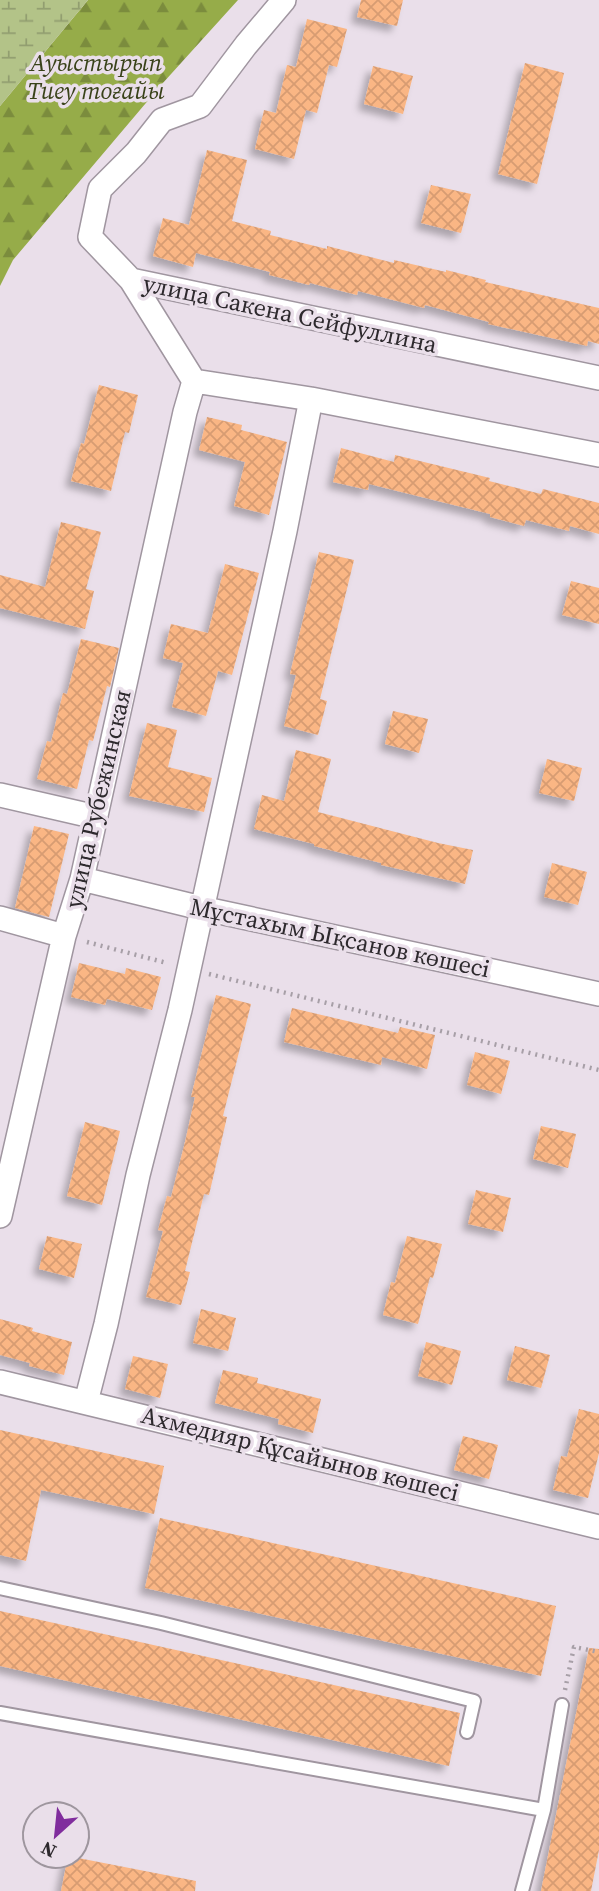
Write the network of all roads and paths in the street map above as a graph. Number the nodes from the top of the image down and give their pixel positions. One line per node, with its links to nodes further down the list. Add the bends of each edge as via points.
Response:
1 (284, 0): 2 (street, via 200,106 162,120 100,189 90,237)
2 (131, 280): 3 (street, улица Сакена Сейфуллина); 4 (street, улица Сакена Сейфуллина)
3 (599, 378)
4 (194, 381): 5 (street); 8 (street, улица Рубежинская)
5 (311, 399): 6 (street); 10 (street)
6 (599, 456)
7 (0, 794): 8 (street)
8 (96, 817): 9 (street, улица Рубежинская)
9 (82, 879): 10 (street, Мұстахым Ықсанов көшесі); 12 (street, улица Рубежинская)
10 (201, 908): 13 (street); 14 (street, Мұстахым Ықсанов көшесі)
11 (0, 918): 12 (street)
12 (64, 936): 13 (path); 16 (street, улица Рубежинская)
13 (188, 969): 15 (path); 18 (street)
14 (599, 994)
15 (599, 1070)
16 (0, 1216)
17 (0, 1382): 18 (street, Ахмедияр Құсайынов көшесі)
18 (86, 1402): 19 (street, Ахмедияр Құсайынов көшесі)
19 (599, 1527)
20 (0, 1588): 24 (lane, via 474,1700)
21 (599, 1652): 22 (path, via 574,1647)
22 (562, 1705): 25 (lane)
23 (0, 1713): 25 (lane)
24 (467, 1732)
25 (544, 1810): 26 (lane)
26 (522, 1891)

